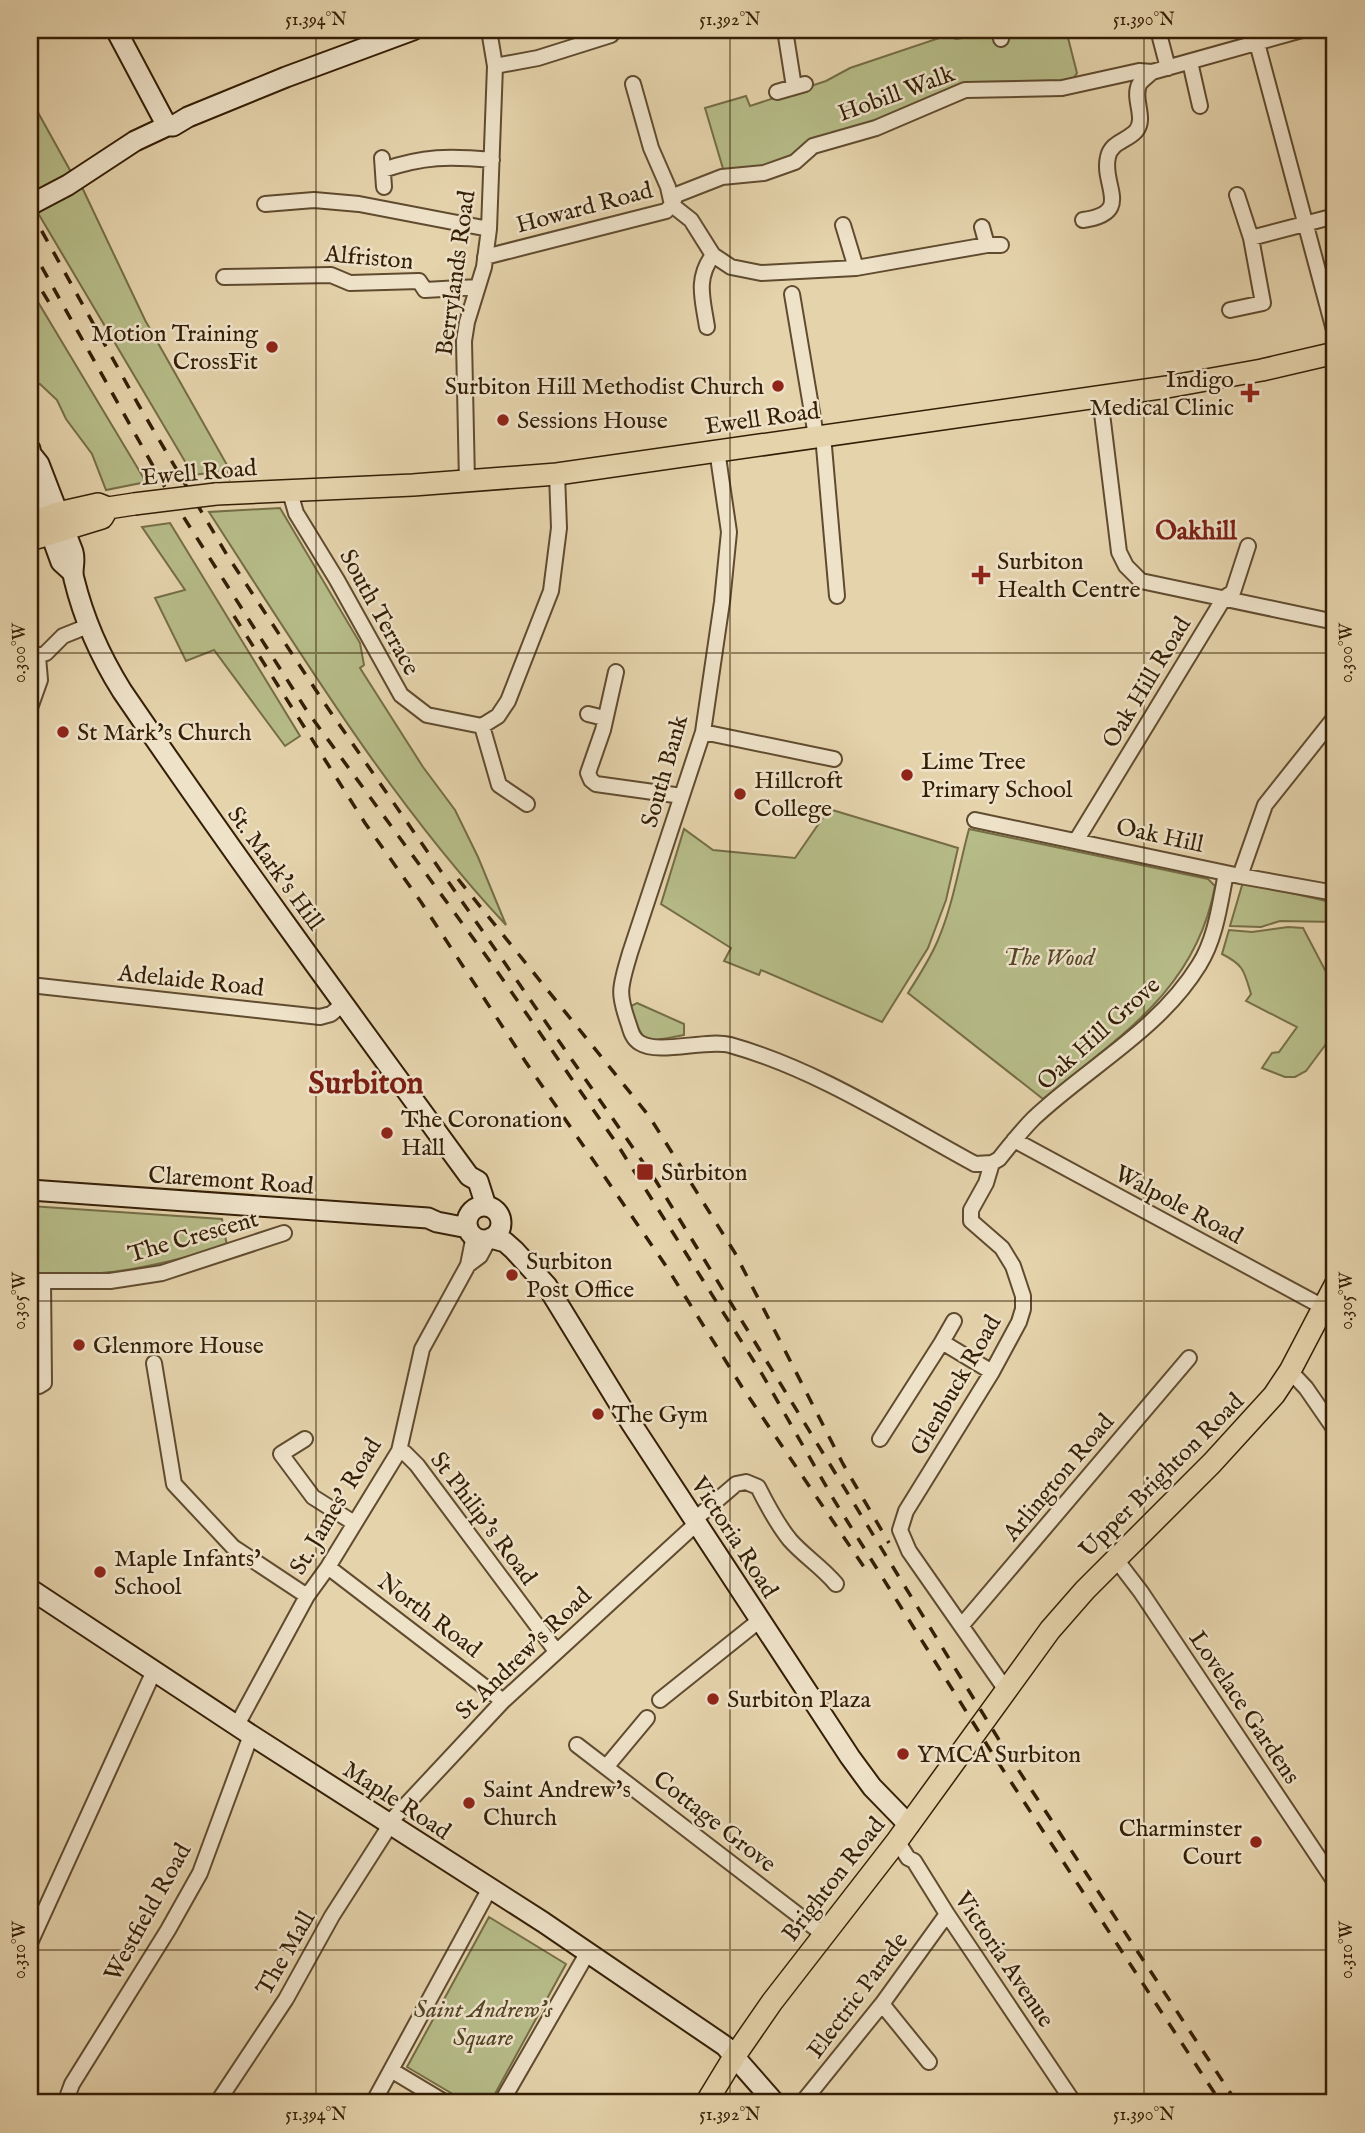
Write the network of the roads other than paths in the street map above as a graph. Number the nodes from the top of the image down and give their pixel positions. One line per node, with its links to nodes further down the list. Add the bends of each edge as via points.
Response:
1 (116, 30): 16 (main road)
2 (413, 30): 16 (main road)
3 (489, 30): 10 (street, Berrylands Road)
4 (785, 30): 14 (street, via 800,85)
5 (1158, 30): 11 (street)
6 (1302, 30): 8 (street, Hobill Walk)
7 (611, 35): 10 (street)
8 (1264, 37): 9 (street, Hobill Walk); 26 (street, via 1282,137)
9 (1190, 62): 11 (street, Hobill Walk); 15 (street)
10 (495, 66): 17 (street, Berrylands Road)
11 (1168, 68): 12 (street, Hobill Walk)
12 (1152, 72): 22 (street, Hobill Walk, via 1062,88 965,90 876,128 813,146 795,162 699,185 676,195); 24 (street, via 1139,85 1137,131 1111,149 1107,158 1111,206 1102,215)
13 (633, 84): 22 (street)
14 (777, 92)
15 (1200, 106)
16 (167, 126): 20 (main road)
17 (492, 160): 18 (street, via 454,156 382,164); 28 (street, Berrylands Road)
18 (384, 187)
19 (1237, 195): 29 (street)
20 (34, 203)
21 (265, 204): 28 (street, via 314,200 359,204)
22 (672, 205): 30 (street, Howard Road, via 691,220); 31 (street, Howard Road, via 666,211)
23 (1335, 216): 26 (street)
24 (1083, 220)
25 (843, 225): 32 (street)
26 (1306, 225): 29 (street); 38 (street)
27 (982, 227): 32 (street, via 994,245)
28 (488, 229): 31 (street, Berrylands Road)
29 (1251, 238): 36 (street, via 1263,303)
30 (713, 255): 32 (street, via 731,267 761,273); 37 (street, via 704,267 701,285)
31 (485, 257): 34 (street, Berrylands Road)
32 (856, 268)
33 (224, 277): 34 (street, Alfriston, via 254,284 331,275 350,284 419,281 425,290)
34 (478, 287): 46 (street, Berrylands Road, via 464,341)
35 (792, 294): 41 (street)
36 (1230, 310)
37 (707, 327)
38 (1335, 334)
39 (1335, 354): 40 (main road, Ewell Road, via 1219,379)
40 (1100, 397): 41 (main road, Ewell Road); 51 (street, via 1119,552 1126,566 1141,581)
41 (820, 436): 42 (main road, Ewell Road); 50 (street)
42 (718, 450): 44 (main road, Ewell Road); 61 (street, South Bank, via 729,532)
43 (30, 454): 48 (main road, via 39,464)
44 (557, 474): 46 (main road, Ewell Road); 60 (street, via 559,528 551,591 508,701 498,716)
45 (30, 477): 48 (main road)
46 (467, 482): 47 (main road, Ewell Road)
47 (290, 492): 48 (main road, Ewell Road, bridge, via 216,494 108,509 98,504); 60 (street, South Terrace, via 296,513 401,695 427,715)
48 (46, 526): 53 (main road, St. Mark's Hill, via 61,562 72,572)
49 (1248, 546): 51 (street, Oak Hill Road, via 1233,592)
50 (837, 596)
51 (1224, 598): 52 (street); 66 (street, Oak Hill Road)
52 (1335, 622)
53 (88, 626): 54 (street, via 63,636); 70 (main road, St. Mark's Hill, via 122,691)
54 (34, 658): 56 (street, via 40,676)
55 (616, 672): 59 (street)
56 (30, 708)
57 (588, 714): 59 (street)
58 (1335, 717): 67 (street, Oak Hill Grove, via 1265,805)
59 (604, 718): 63 (street, via 588,773 591,780)
60 (482, 726): 64 (street, via 499,785)
61 (703, 732): 62 (street); 63 (street, South Bank)
62 (834, 759)
63 (682, 796): 72 (street, South Bank, via 620,986 632,1035 648,1046 726,1044 743,1049 841,1091 975,1164)
64 (527, 804)
65 (975, 820): 66 (street, Oak Hill)
66 (1076, 841): 67 (street, Oak Hill)
67 (1233, 874): 68 (street, Oak Hill); 71 (street, Oak Hill Grove, via 1200,964 1187,981 1150,1023)
68 (1335, 893)
69 (30, 985): 70 (street, Adelaide Road, via 320,1017)
70 (344, 1003): 74 (main road, St. Mark's Hill, via 478,1181)
71 (1014, 1140): 72 (street, Oak Hill Grove); 78 (street, Walpole Road)
72 (992, 1163): 84 (street, Glenbuck Road, via 971,1210 971,1221 1002,1248 1013,1266 1023,1309)
73 (30, 1189): 74 (main road, Claremont Road)
74 (482, 1224): 89 (street, St. James' Road, via 480,1256 468,1265 422,1349); 90 (main road, Victoria Road, via 513,1232)
75 (284, 1233): 76 (street, The Crescent, via 171,1270 110,1281)
76 (36, 1281): 85 (street, via 44,1383)
77 (1335, 1285): 78 (main road, Upper Brighton Road)
78 (1323, 1307): 83 (main road, Upper Brighton Road)
79 (954, 1321): 80 (street)
80 (942, 1342): 84 (street); 88 (street, via 886,1419)
81 (1189, 1358): 98 (street, Arlington Road)
82 (153, 1363): 96 (street, via 174,1484 233,1547)
83 (1290, 1371): 86 (street); 92 (main road, Upper Brighton Road, via 1256,1417)
84 (992, 1372): 98 (street, Glenbuck Road, via 906,1511 900,1530 909,1551)
85 (30, 1385)
86 (1335, 1430)
87 (305, 1439): 91 (street, via 281,1454 313,1497)
88 (880, 1439)
89 (399, 1451): 91 (street, St. James' Road); 99 (street, St Philip's Road, via 417,1465)
90 (696, 1522): 94 (street, St Andrew's Road, via 737,1484 758,1487 790,1540); 97 (main road, Victoria Road); 99 (street, St Andrew's Road)
91 (354, 1524): 93 (street, St. James' Road)
92 (1115, 1558): 101 (main road, Upper Brighton Road, via 1062,1615); 110 (street, Lovelace Gardens)
93 (328, 1567): 96 (street, St. James' Road); 102 (street, North Road)
94 (835, 1584)
95 (30, 1589): 100 (main road, Maple Road)
96 (307, 1596): 105 (street, St. James' Road)
97 (760, 1619): 103 (street); 109 (main road, Victoria Road)
98 (962, 1625): 101 (street, Glenbuck Road)
99 (556, 1650): 102 (street, St Andrew's Road)
100 (153, 1671): 105 (main road, Maple Road); 114 (street)
101 (1006, 1690): 109 (main road, Brighton Road)
102 (503, 1700): 108 (street, St Andrew's Road)
103 (660, 1700)
104 (647, 1718): 107 (street)
105 (244, 1730): 108 (main road, Maple Road); 120 (street, Westfield Road, via 200,1873 72,2084)
106 (577, 1745): 107 (street, Cottage Grove)
107 (607, 1766): 113 (street, Cottage Grove)
108 (389, 1823): 111 (main road, Maple Road); 121 (street, The Mall, via 286,1999)
109 (903, 1833): 112 (street, Victoria Avenue, via 908,1857); 113 (main road, Brighton Road)
110 (1335, 1882)
111 (489, 1888): 115 (main road, Maple Road); 119 (street)
112 (947, 1914): 116 (street, Electric Parade); 128 (street, Victoria Avenue)
113 (823, 1934): 117 (main road, Brighton Road)
114 (30, 1943)
115 (587, 1952): 117 (main road, Maple Road, via 725,2046); 124 (street)
116 (881, 2004): 118 (street); 127 (street, Electric Parade)
117 (734, 2057): 125 (main road, Brighton Road); 126 (main road, Maple Road)
118 (929, 2062)
119 (391, 2070): 122 (street); 123 (street)
120 (65, 2103)
121 (217, 2103)
122 (373, 2103)
123 (446, 2103)
124 (501, 2103)
125 (706, 2103)
126 (775, 2103)
127 (802, 2103)
128 (1074, 2103)

